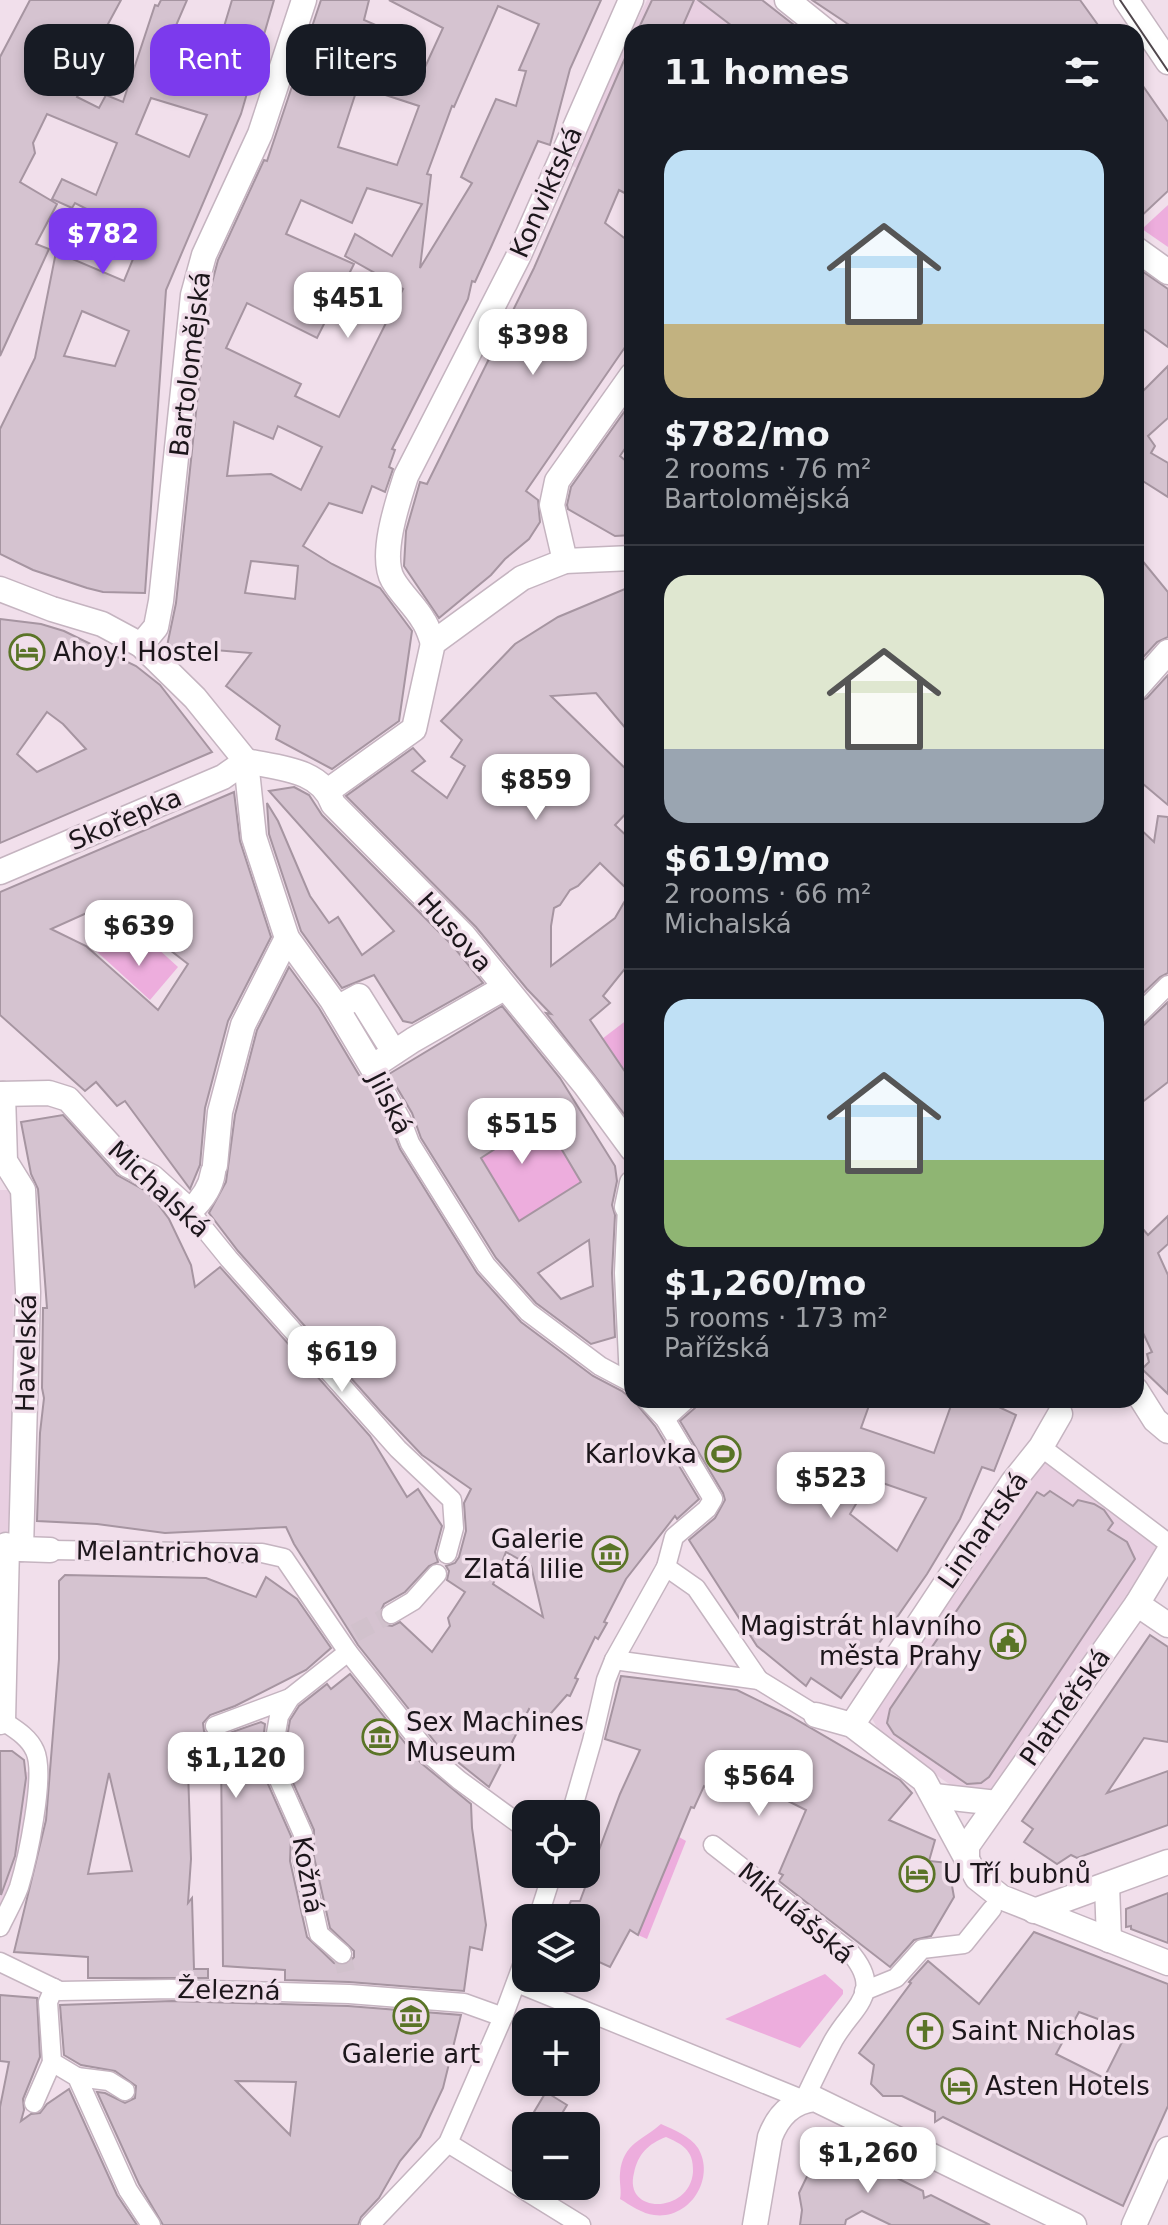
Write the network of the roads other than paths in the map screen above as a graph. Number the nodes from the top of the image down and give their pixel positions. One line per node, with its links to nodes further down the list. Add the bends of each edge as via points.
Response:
1 (304, 0): 16 (street, Bartolomějská, via 260,134 204,255 197,282 161,601 156,627)
2 (631, 0): 15 (street, Konviktská, via 519,255 406,476 397,505 389,571 424,620)
3 (787, 0): 5 (street)
4 (1126, 0): 6 (street)
5 (817, 24)
6 (1142, 24)
7 (1144, 27): 8 (street)
8 (1168, 62)
9 (1144, 255): 10 (street)
10 (1168, 272)
11 (624, 386): 13 (street, via 557,481 552,505)
12 (624, 558): 13 (street)
13 (565, 561): 15 (street, via 522,578)
14 (0, 589): 16 (street, via 102,624)
15 (433, 643): 20 (street, via 412,732)
16 (141, 645): 19 (street, via 195,698)
17 (1168, 652): 18 (street)
18 (1144, 679)
19 (246, 761): 20 (street, Husova, via 308,775); 21 (street, Skořepka, via 223,777); 22 (street, Jilská, via 254,837)
20 (329, 790): 24 (street, Husova, via 333,804 464,936)
21 (0, 872)
22 (287, 938): 25 (street, Jilská); 32 (street, via 243,1025 220,1112 212,1180)
23 (1168, 985): 26 (street)
24 (504, 988): 27 (street); 30 (street, Husova)
25 (337, 1008): 27 (street, via 359,996); 28 (street, Jilská)
26 (1144, 1009)
27 (394, 1052): 28 (street)
28 (372, 1067): 33 (street, Jilská, via 410,1143 486,1265 528,1312)
29 (1, 1093): 31 (street, Havelská); 32 (street, Michalská, via 49,1093 68,1099 128,1165 152,1177)
30 (624, 1138)
31 (3, 1166): 42 (street, Havelská, via 23,1190 28,1292)
32 (190, 1211): 45 (street, Michalská, via 398,1449 452,1500 454,1528)
33 (624, 1378)
34 (1144, 1403): 39 (street)
35 (655, 1408): 38 (street)
36 (677, 1408): 38 (street)
37 (1060, 1414): 40 (street, Linhartská)
38 (665, 1419): 46 (street, via 713,1499 674,1537)
39 (1168, 1431)
40 (1041, 1447): 41 (street); 57 (street, Linhartská)
41 (1168, 1543)
42 (9, 1546): 43 (street, Melantrichova); 56 (street, Havelská)
43 (50, 1550): 51 (street, Melantrichova, via 278,1556)
44 (1168, 1553): 48 (street, Platnéřská)
45 (447, 1554)
46 (666, 1567): 52 (street); 53 (street, via 696,1588)
47 (437, 1574): 49 (street, via 413,1601)
48 (1137, 1604): 50 (street); 61 (street, Platnéřská)
49 (391, 1614)
50 (1168, 1625)
51 (348, 1642): 54 (street); 62 (street, Melantrichova, via 430,1755)
52 (614, 1660): 53 (street); 60 (street)
53 (759, 1680): 55 (street)
54 (290, 1698): 58 (street); 71 (street, Kožná, via 279,1716 271,1762 303,1834 302,1858 319,1934)
55 (816, 1715): 57 (street)
56 (2, 1722): 69 (street, Havelská, via 32,1746 39,1770 19,1887)
57 (852, 1725): 59 (street, via 916,1774)
58 (215, 1726)
59 (934, 1796): 61 (street); 64 (street)
60 (575, 1800)
61 (997, 1803): 64 (street, Platnéřská, via 967,1846)
62 (512, 1819)
63 (713, 1845): 75 (street, Mikulášská, via 849,1951 861,1967)
64 (967, 1861): 68 (street, via 984,1885)
65 (1168, 1862): 66 (street)
66 (1107, 1885): 68 (street); 70 (street)
67 (992, 1909): 75 (street, via 964,1944 922,1949 896,1978)
68 (1034, 1911): 70 (street)
69 (0, 1927)
70 (1109, 1940): 73 (street)
71 (342, 1954)
72 (0, 1962): 74 (street, Železná)
73 (1168, 1963)
74 (54, 1988): 78 (street, Železná, via 348,1985 464,2003); 79 (street, via 48,2002)
75 (864, 1991): 82 (street, via 860,2006 832,2044)
76 (513, 1992): 78 (street)
77 (540, 1992): 82 (street)
78 (503, 2017): 84 (street)
79 (52, 2062): 80 (street); 83 (street)
80 (77, 2077): 81 (street, via 109,2081); 86 (street, via 128,2190)
81 (125, 2091)
82 (816, 2101): 89 (street, via 788,2109 774,2127); 90 (street)
83 (34, 2103)
84 (448, 2143): 87 (street); 88 (street)
85 (1168, 2149): 91 (street)
86 (151, 2225)
87 (370, 2225)
88 (581, 2225)
89 (755, 2225)
90 (1074, 2225)
91 (1134, 2225)

